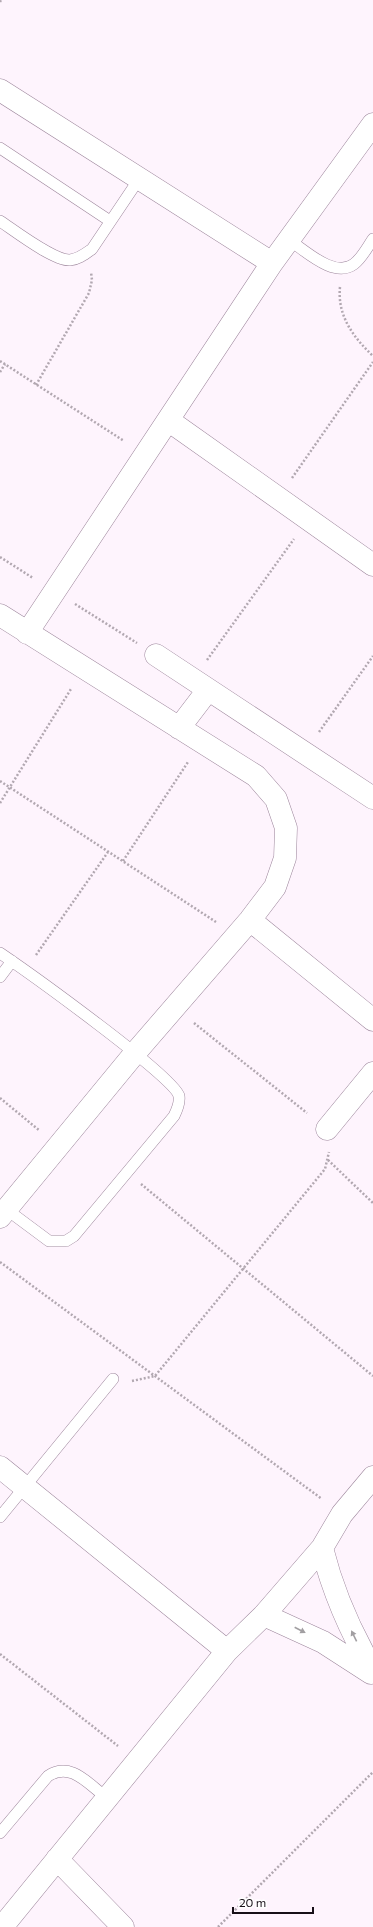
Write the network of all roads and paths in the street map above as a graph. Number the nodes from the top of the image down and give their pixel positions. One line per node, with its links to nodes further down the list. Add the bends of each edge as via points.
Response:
1 (0, 90): 4 (street)
2 (373, 124): 8 (street)
3 (0, 148): 6 (lane)
4 (139, 179): 6 (lane); 10 (street)
5 (0, 221): 9 (lane, via 58,258 70,260)
6 (110, 221): 9 (lane, via 92,249)
7 (373, 239): 11 (lane, via 354,264)
8 (288, 240): 10 (street); 11 (lane, via 328,266)
9 (82, 256): 17 (path, via 90,267 92,280 89,292)
10 (272, 263): 18 (street)
11 (342, 268): 12 (path, via 339,294 344,318 357,341)
12 (373, 356)
13 (0, 361): 15 (path)
14 (373, 362): 20 (path)
15 (5, 364): 16 (path); 17 (path)
16 (0, 372)
17 (36, 385): 19 (path)
18 (168, 420): 19 (street); 20 (street)
19 (145, 455): 24 (street)
20 (278, 498): 21 (street)
21 (308, 519): 23 (street); 30 (path)
22 (0, 557): 24 (path)
23 (373, 565)
24 (55, 592): 26 (street); 27 (path)
25 (0, 615): 26 (street)
26 (27, 632): 29 (street)
27 (156, 655): 30 (street)
28 (373, 656): 33 (path)
29 (84, 668): 31 (street); 35 (path)
30 (201, 685): 31 (street); 33 (street)
31 (179, 728): 32 (street)
32 (201, 742): 39 (path); 40 (street, via 256,776 276,799 286,828 286,858 275,887)
33 (305, 753): 36 (street)
34 (0, 781): 35 (path)
35 (10, 788): 37 (path); 38 (path)
36 (373, 798)
37 (0, 803)
38 (108, 852): 39 (path); 43 (path)
39 (123, 861): 40 (path)
40 (243, 928): 45 (street); 46 (street)
41 (0, 953): 42 (lane)
42 (12, 961): 43 (lane); 44 (lane)
43 (25, 971): 47 (lane)
44 (0, 977)
45 (174, 1007): 47 (street); 50 (path)
46 (373, 1020)
47 (135, 1052): 51 (street); 53 (lane, via 173,1086 179,1096 174,1116)
48 (373, 1073): 50 (street)
49 (0, 1098): 51 (path)
50 (327, 1129): 52 (path)
51 (58, 1146): 55 (street)
52 (328, 1160): 54 (path); 57 (path, via 325,1169)
53 (127, 1172): 55 (lane, via 74,1236 66,1241 49,1241); 57 (path)
54 (373, 1203)
55 (3, 1213)
56 (0, 1262): 58 (path)
57 (243, 1269): 58 (path); 59 (path)
58 (155, 1376): 60 (path, via 128,1382); 64 (path)
59 (373, 1376)
60 (114, 1379): 63 (lane)
61 (0, 1467): 63 (street)
62 (373, 1478): 64 (street)
63 (25, 1487): 65 (lane); 68 (street)
64 (342, 1514): 66 (street)
65 (0, 1517)
66 (322, 1548): 67 (street); 70 (street, one-way to 66, via 343,1614 330,1580)
67 (264, 1615): 68 (street); 71 (street, one-way to 71, via 323,1642)
68 (228, 1651): 72 (street)
69 (0, 1654): 72 (path)
70 (373, 1670)
71 (373, 1675)
72 (136, 1761): 74 (street)
73 (373, 1772): 79 (path)
74 (106, 1797): 75 (lane, via 72,1772 56,1771 48,1776); 76 (street)
75 (0, 1833)
76 (58, 1859): 77 (street); 78 (street)
77 (2, 1927)
78 (123, 1927)
79 (218, 1927)

